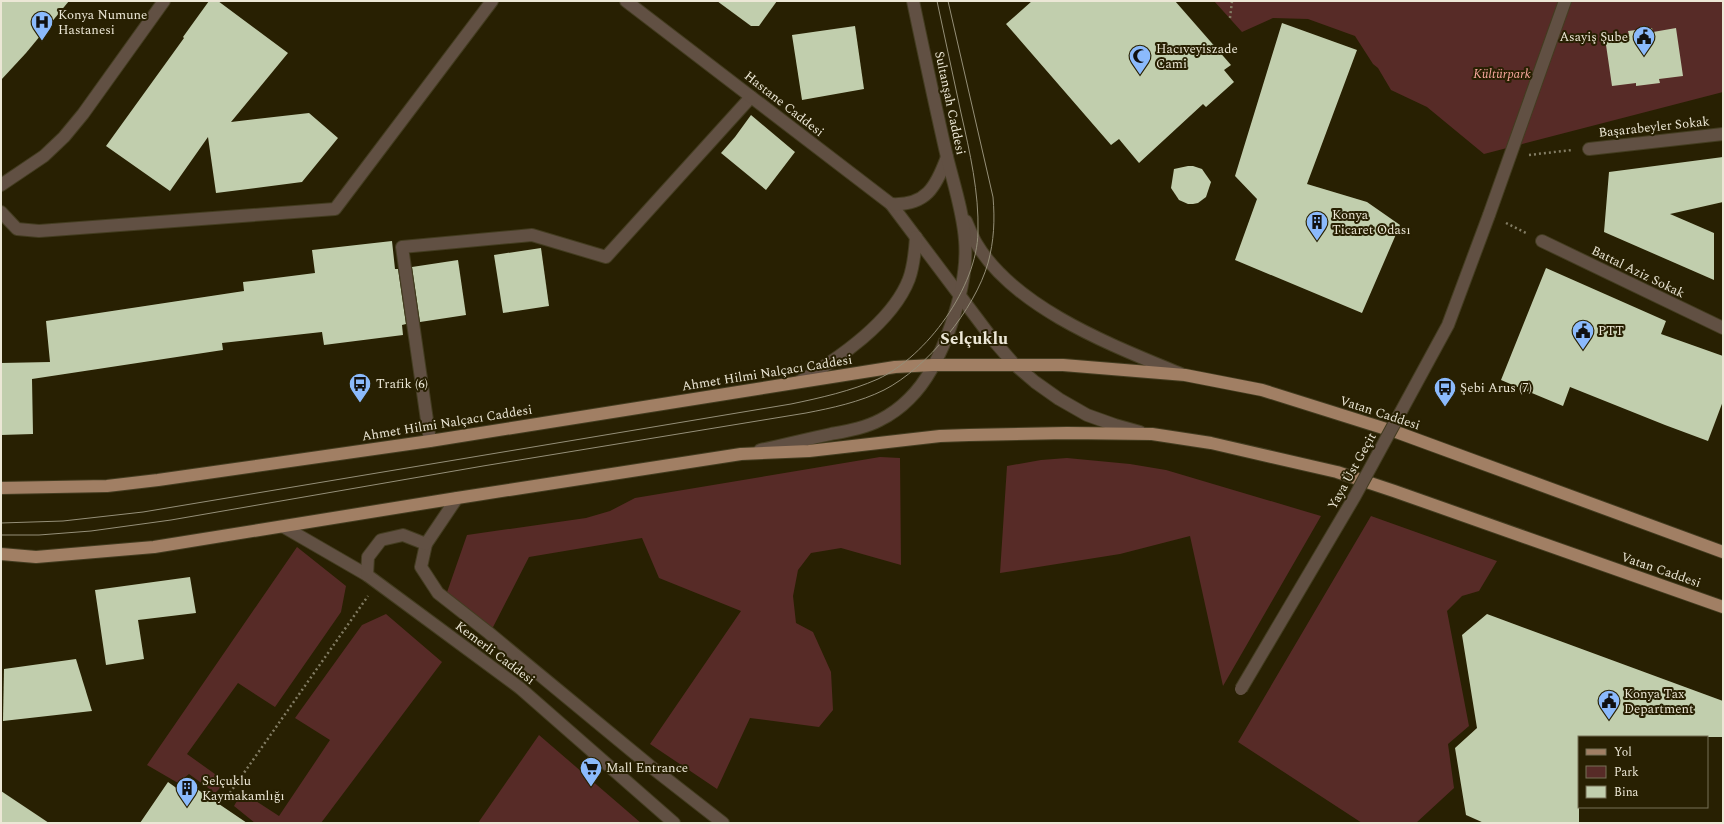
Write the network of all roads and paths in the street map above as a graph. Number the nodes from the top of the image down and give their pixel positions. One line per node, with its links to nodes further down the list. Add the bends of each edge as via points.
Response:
1 (164, 1): 13 (street, via 64,137 44,156)
2 (492, 1): 16 (street, via 335,209 39,231 17,228)
3 (626, 1): 8 (street, Hastane Caddesi)
4 (913, 1): 11 (street, Sultanşah Caddesi)
5 (1232, 1): 7 (path)
6 (1565, 1): 12 (street, Yaya Üst Geçit)
7 (1230, 18)
8 (751, 97): 14 (street, Hastane Caddesi); 27 (street, via 606,257 532,235 402,246)
9 (1723, 134): 10 (street, Başarabeyler Sokak)
10 (1588, 149): 12 (path)
11 (947, 157): 14 (street, via 934,187 926,196 904,205); 15 (street, Sultanşah Caddesi)
12 (1509, 158): 17 (street, Yaya Üst Geçit)
13 (1, 185)
14 (891, 204): 18 (street, Hastane Caddesi)
15 (961, 210): 20 (street, via 965,241); 24 (street, via 977,243 997,269 1017,288 1103,341)
16 (1, 212)
17 (1489, 215): 19 (path); 38 (street, Yaya Üst Geçit, bridge, via 1448,325 1355,496)
18 (916, 237): 20 (street, Hastane Caddesi); 25 (street, via 915,259 909,280 897,300 867,334 840,356)
19 (1542, 241): 21 (street, Battal Aziz Sokak)
20 (961, 295): 22 (street, Hastane Caddesi); 23 (street)
21 (1723, 328)
22 (1014, 364): 23 (main road, Vatan Caddesi); 24 (main road, Vatan Caddesi, via 1062,365); 26 (street, Hastane Caddesi, via 1059,399 1087,415 1115,426)
23 (933, 365): 25 (main road, Ahmet Hilmi Nalçacı Caddesi, via 896,367); 28 (street, via 910,398 879,420 858,428)
24 (1185, 376): 33 (main road, Vatan Caddesi, via 1262,390 1399,433)
25 (799, 382): 27 (main road, Ahmet Hilmi Nalçacı Caddesi)
26 (1152, 434): 28 (main road, Vatan Caddesi, via 1060,432 969,435 809,451); 37 (main road, Vatan Caddesi, via 1211,443 1337,472)
27 (430, 440): 29 (main road, Ahmet Hilmi Nalçacı Caddesi, via 107,486)
28 (741, 454): 30 (main road)
29 (1, 488)
30 (457, 498): 31 (main road); 32 (street, Kemerli Caddesi)
31 (284, 527): 34 (main road, via 154,546 36,557); 35 (street, Kemerli Caddesi)
32 (426, 544): 35 (street, via 403,534 381,540 368,557); 41 (street, Kemerli Caddesi, via 421,567 438,593)
33 (1723, 552)
34 (1, 554)
35 (367, 575): 36 (street, Kemerli Caddesi)
36 (377, 583): 39 (path); 40 (street, Kemerli Caddesi, via 520,688)
37 (1723, 607)
38 (1241, 689)
39 (227, 797)
40 (674, 823)
41 (723, 823)

